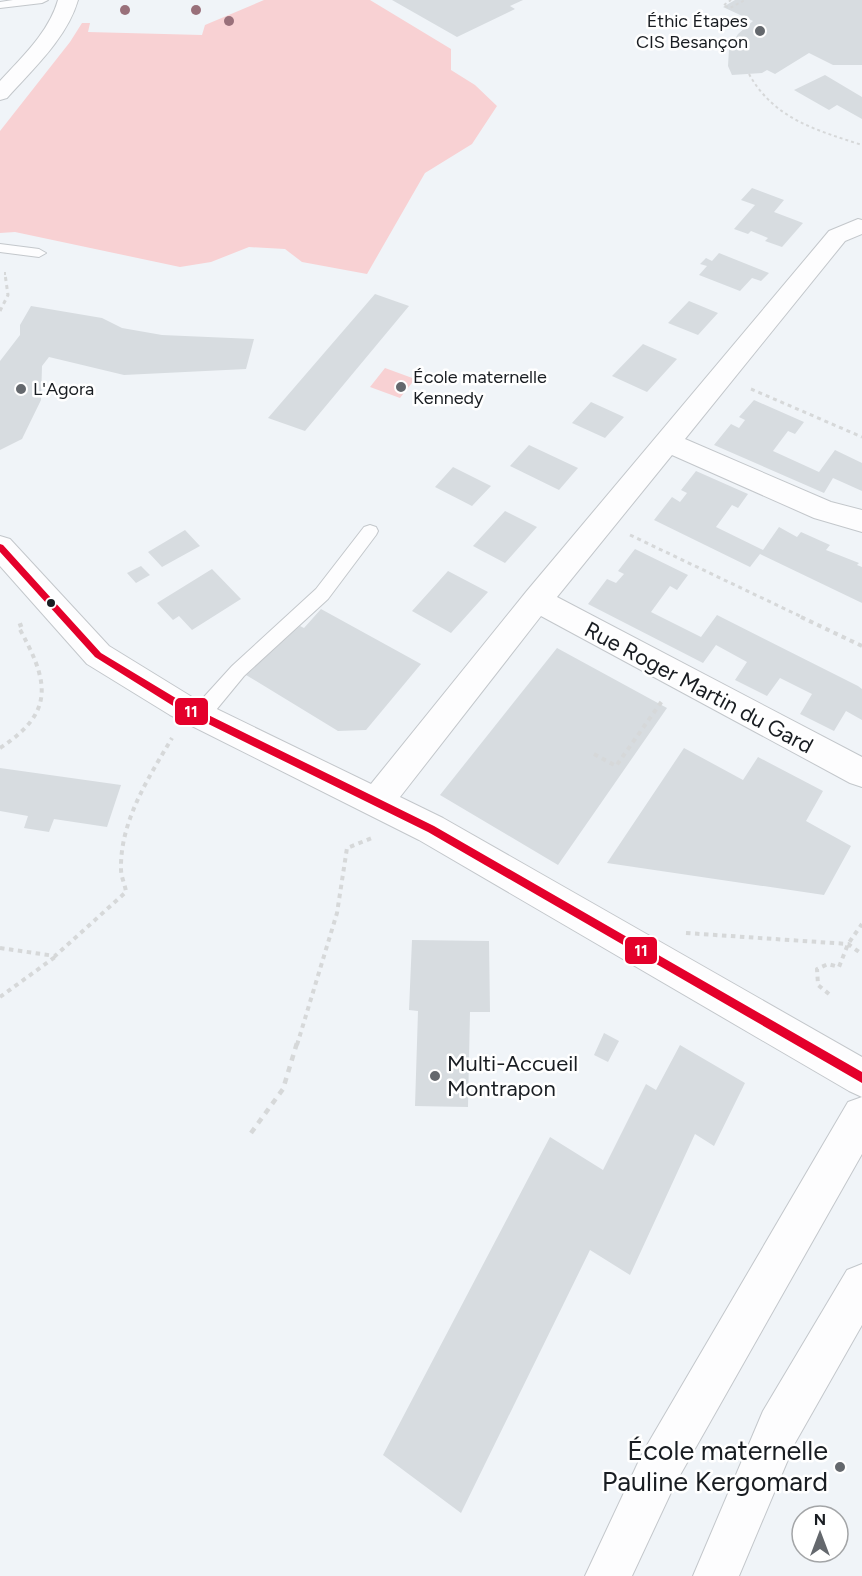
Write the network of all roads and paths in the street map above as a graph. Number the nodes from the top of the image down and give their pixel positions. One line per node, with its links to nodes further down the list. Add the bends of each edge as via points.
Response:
1 (42, 0): 5 (lane)
2 (68, 0): 7 (street, via 57,25)
3 (731, 0): 4 (path, via 722,5 730,8)
4 (745, 0)
5 (0, 5)
6 (749, 74): 8 (path, via 770,105 808,126)
7 (0, 94)
8 (862, 145)
9 (862, 227): 14 (street, via 837,236)
10 (0, 248): 11 (lane)
11 (39, 253)
12 (4, 270): 13 (path, via 8,295)
13 (0, 311)
14 (722, 377): 15 (path); 16 (street)
15 (862, 437)
16 (668, 442): 17 (street, via 824,512); 18 (street)
17 (862, 521)
18 (602, 522): 21 (street); 23 (path)
19 (370, 531): 25 (lane, via 322,594 238,671)
20 (0, 547): 25 (street, via 98,655 181,706)
21 (537, 600): 24 (street, Rue Roger Martin du Gard); 29 (street)
22 (33, 621): 26 (path, via 18,626 42,675 42,696 32,724)
23 (862, 646)
24 (680, 676): 27 (path, via 616,766); 28 (street, Rue Roger Martin du Gard)
25 (188, 724): 29 (street); 36 (path, via 139,798 127,830 121,869 126,892)
26 (0, 748)
27 (594, 754)
28 (862, 773)
29 (377, 801): 39 (street)
30 (373, 838): 41 (path, via 347,848 337,913 283,1089)
31 (862, 924): 33 (path)
32 (685, 933): 33 (path)
33 (848, 944): 35 (path); 37 (path, via 839,967 828,964 817,969 818,985)
34 (0, 948): 36 (path)
35 (862, 954)
36 (55, 956): 38 (path)
37 (829, 994)
38 (0, 997)
39 (862, 1078)
40 (862, 1116): 43 (street, via 659,1468)
41 (251, 1133)
42 (862, 1286): 44 (street, via 779,1427)
43 (608, 1576)
44 (716, 1576)

